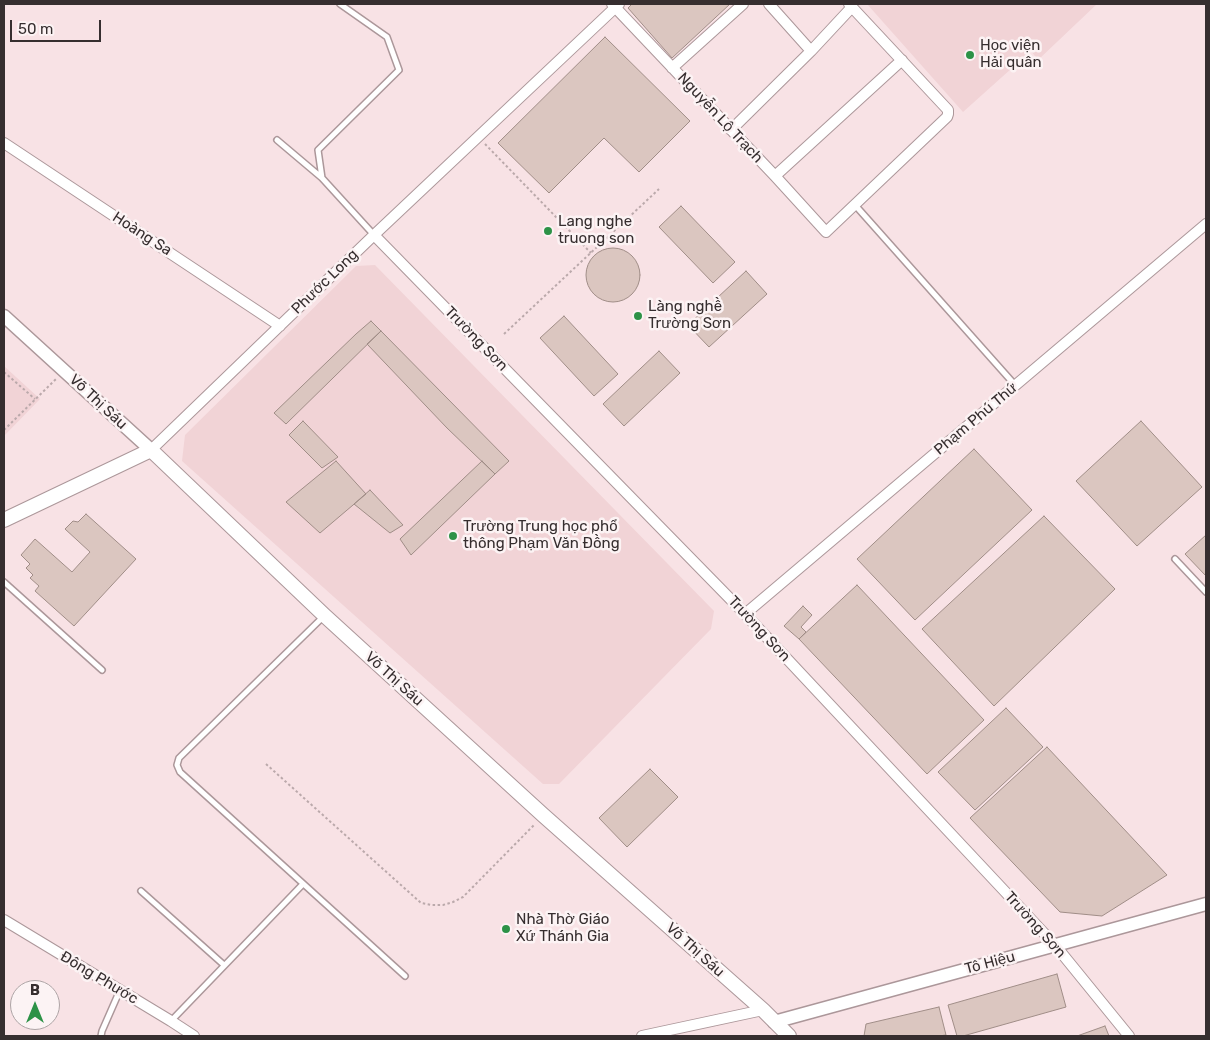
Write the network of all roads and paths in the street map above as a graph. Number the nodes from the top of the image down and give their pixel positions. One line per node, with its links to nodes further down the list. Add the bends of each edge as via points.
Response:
1 (340, 4): 14 (lane, via 387,37 399,70 318,150)
2 (743, 4): 8 (street)
3 (769, 4): 6 (street)
4 (616, 5): 8 (street, Nguyễn Lộ Trạch); 10 (street, Phước Long)
5 (850, 6): 6 (street); 7 (street)
6 (811, 50): 9 (street)
7 (902, 60): 13 (street); 16 (street, via 948,110 948,114)
8 (672, 68): 9 (street, Nguyễn Lộ Trạch)
9 (730, 130): 13 (street, Nguyễn Lộ Trạch)
10 (479, 136): 18 (street, Phước Long); 19 (path)
11 (276, 140): 14 (lane)
12 (4, 143): 21 (street, Hoàng Sa)
13 (775, 176): 16 (street, Nguyễn Lộ Trạch, via 826,232)
14 (322, 178): 18 (lane)
15 (659, 189): 19 (path)
16 (855, 205): 25 (lane)
17 (1206, 224): 25 (street, Phạm Phú Thứ)
18 (374, 235): 21 (street, Phước Long); 33 (street, Trường Sơn)
19 (591, 253): 22 (path)
20 (4, 316): 23 (street, Võ Thị Sáu)
21 (280, 326): 28 (street, Phước Long)
22 (504, 334)
23 (65, 371): 26 (path); 28 (street, Võ Thị Sáu)
24 (4, 372): 26 (path)
25 (1015, 386): 33 (street, Phạm Phú Thứ)
26 (35, 399): 27 (path)
27 (4, 430)
28 (150, 450): 29 (main road, Phước Long); 34 (main road, Võ Thị Sáu)
29 (4, 520)
30 (1175, 559): 32 (lane)
31 (4, 582): 35 (lane)
32 (1206, 592)
33 (745, 614): 42 (street, Trường Sơn)
34 (324, 615): 37 (main road, Võ Thị Sáu); 38 (lane, via 177,762 180,772)
35 (102, 670)
36 (266, 764): 37 (path, via 421,903 431,905 463,897)
37 (543, 815): 46 (main road, Võ Thị Sáu)
38 (303, 884): 43 (lane); 44 (lane)
39 (141, 891): 43 (lane)
40 (1206, 904): 42 (street, Tô Hiệu)
41 (4, 920): 45 (street, Đông Phước)
42 (1054, 945): 48 (street, Tô Hiệu); 53 (street, Trường Sơn)
43 (224, 965): 47 (lane)
44 (405, 976)
45 (120, 990): 47 (street, Đông Phước); 49 (lane)
46 (763, 1010): 48 (main road, Võ Thị Sáu); 51 (street)
47 (171, 1021): 50 (street, Đông Phước)
48 (774, 1022): 52 (main road, Võ Thị Sáu)
49 (101, 1036)
50 (194, 1036)
51 (642, 1036)
52 (788, 1036)
53 (1129, 1036)

